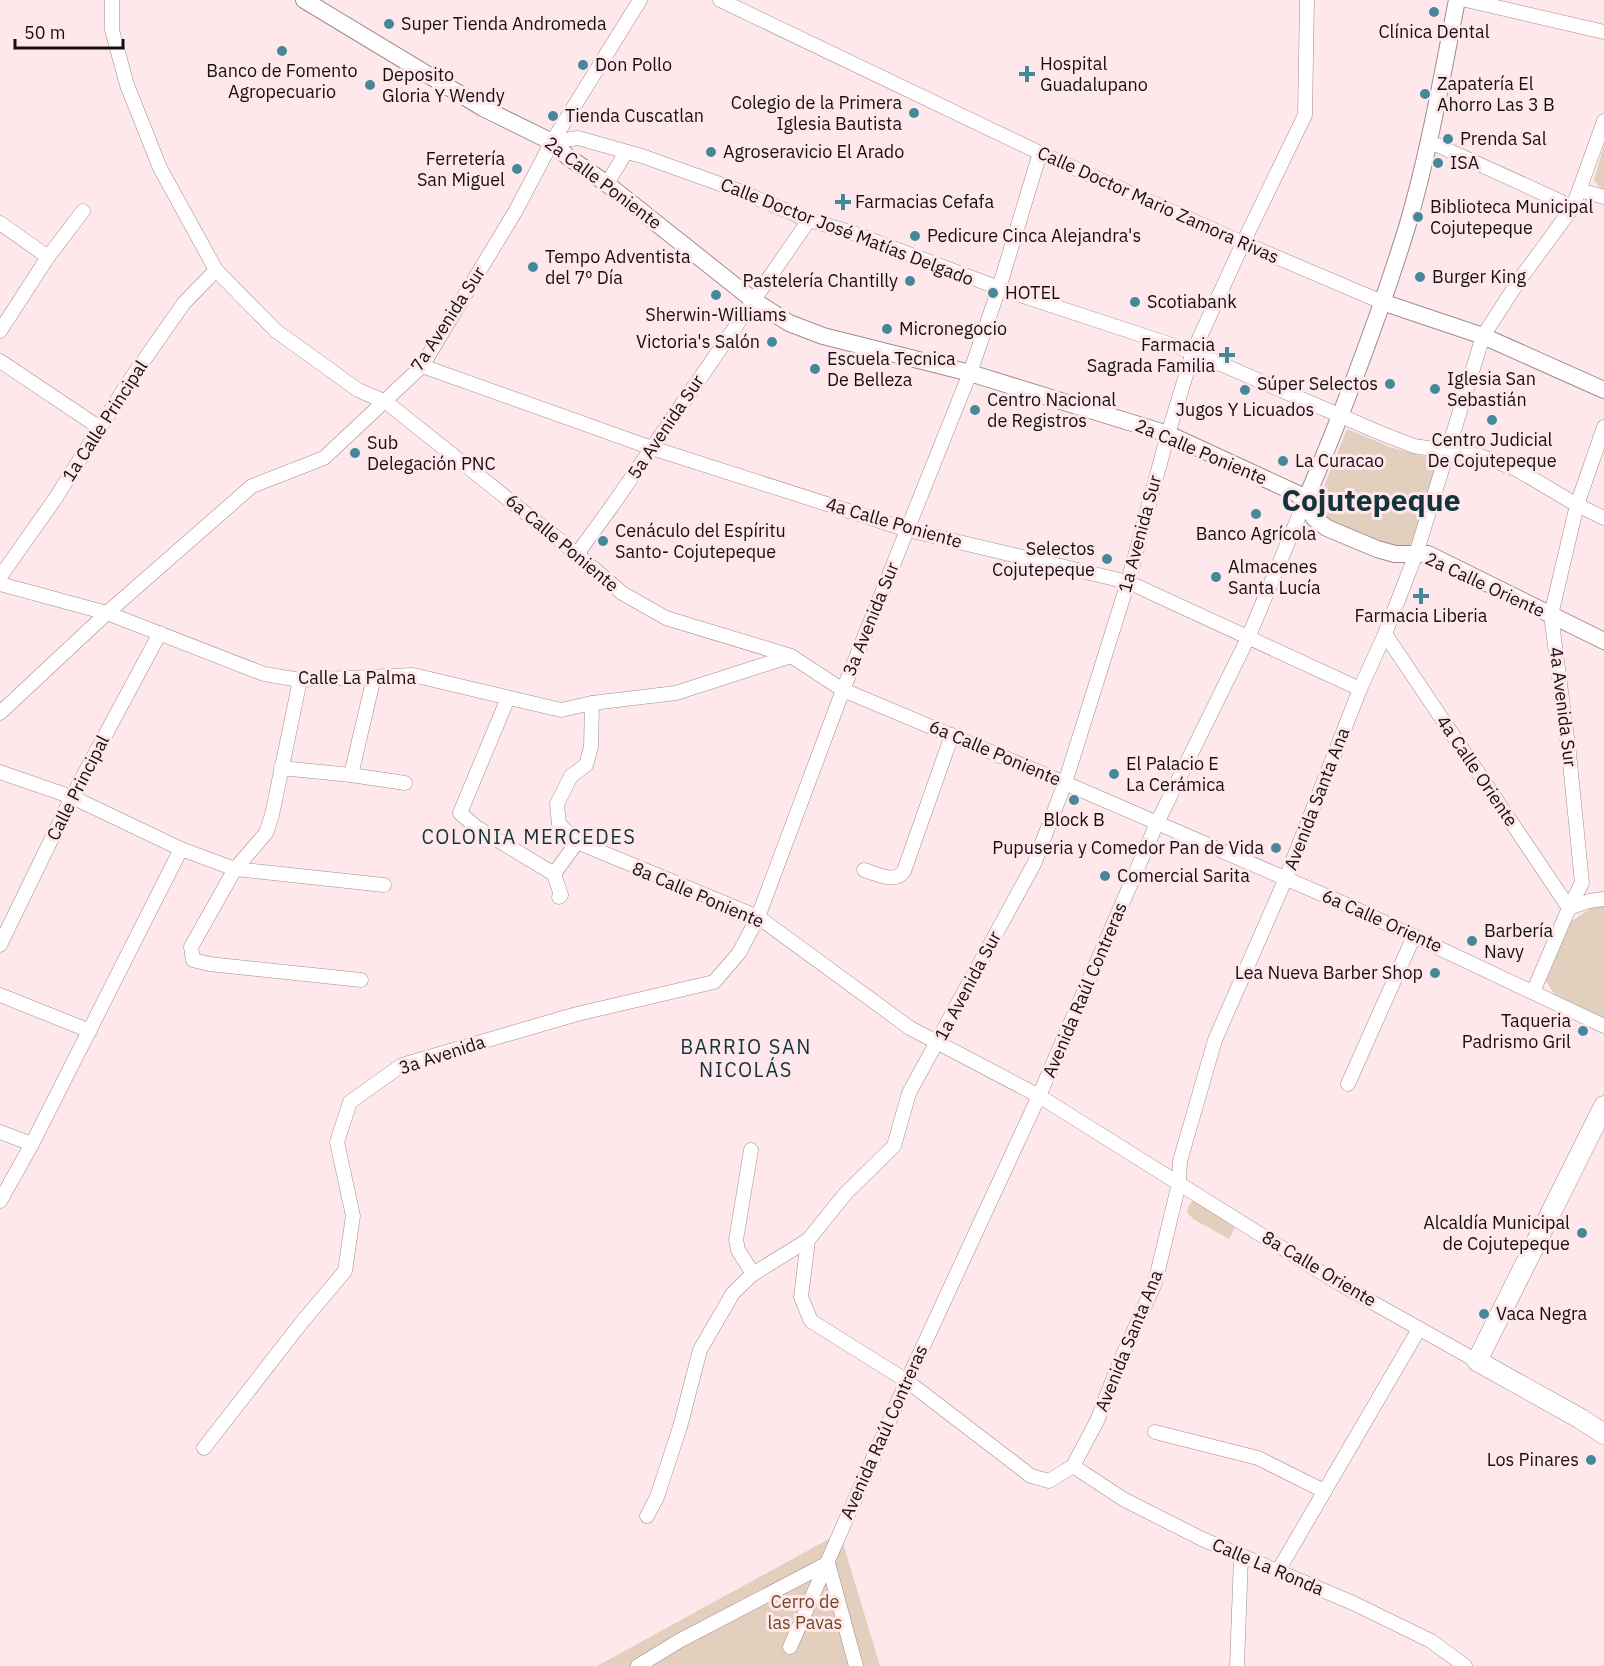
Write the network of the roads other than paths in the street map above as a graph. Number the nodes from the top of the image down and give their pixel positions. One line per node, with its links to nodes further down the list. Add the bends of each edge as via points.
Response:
1 (112, 0): 24 (street, 6a Calle Poniente, via 112,30 160,168)
2 (304, 0): 8 (street, 2a Calle Poniente)
3 (640, 0): 12 (street, 7a Avenida Sur)
4 (720, 0): 14 (street, Calle Doctor Mario Zamora Rivas)
5 (1307, 0): 22 (street, 1a Avenida Sur, via 1305,115)
6 (1457, 0): 11 (street, Avenida Raúl Contreras)
7 (1466, 0): 9 (street)
8 (321, 4): 12 (street, 2a Calle Poniente, via 483,108)
9 (1604, 32)
10 (1604, 121): 16 (street, Avenida Santa Ana)
11 (1428, 141): 18 (street); 27 (street, Avenida Raúl Contreras, via 1407,227)
12 (552, 142): 13 (street, Calle Doctor José Matías Delgado, via 578,138); 15 (street, 2a Calle Poniente); 32 (street, 7a Avenida Sur, via 515,212)
13 (626, 152): 15 (street); 20 (street, Calle Doctor José Matías Delgado)
14 (1040, 153): 22 (street, Calle Doctor Mario Zamora Rivas); 25 (street, 3a Avenida Sur)
15 (607, 184): 26 (street, 2a Calle Poniente)
16 (1580, 190): 17 (street); 18 (street, Avenida Santa Ana)
17 (1604, 197)
18 (1574, 207): 29 (street, Avenida Santa Ana)
19 (83, 211): 23 (street)
20 (809, 220): 25 (street, Calle Doctor José Matías Delgado); 26 (street, 5a Avenida Sur)
21 (0, 223): 23 (street)
22 (1243, 243): 27 (street, Calle Doctor Mario Zamora Rivas); 30 (street, 1a Avenida Sur)
23 (48, 257): 28 (street)
24 (216, 270): 35 (street, 6a Calle Poniente, via 276,331 358,390); 38 (street, 1a Calle Principal, via 184,303)
25 (999, 288): 30 (street, Calle Doctor José Matías Delgado); 33 (street, 3a Avenida Sur)
26 (753, 300): 33 (street, 2a Calle Poniente, via 789,323 823,336); 40 (street, 5a Avenida Sur)
27 (1382, 302): 29 (street, Calle Doctor Mario Zamora Rivas); 36 (street, Avenida Raúl Contreras)
28 (0, 331)
29 (1483, 336): 34 (street, Calle Doctor Mario Zamora Rivas); 41 (street, Avenida Santa Ana)
30 (1193, 352): 36 (street, Calle Doctor José Matías Delgado); 39 (street, 1a Avenida Sur)
31 (0, 361): 38 (street)
32 (422, 366): 35 (street, 7a Avenida Sur); 40 (street, 4a Calle Poniente)
33 (970, 373): 39 (street, 2a Calle Poniente); 45 (street, 3a Avenida Sur)
34 (1604, 390)
35 (386, 402): 46 (street, 6a Calle Poniente); 51 (street, 7a Avenida Sur, via 324,458 252,486)
36 (1341, 416): 41 (street, Calle Doctor José Matías Delgado, via 1414,446); 42 (street, Avenida Raúl Contreras)
37 (1604, 427): 43 (street, 4a Avenida Sur)
38 (100, 428): 48 (street, 1a Calle Principal)
39 (1168, 434): 42 (street, 2a Calle Poniente, via 1292,490); 49 (street, 1a Avenida Sur)
40 (652, 448): 45 (street, 4a Calle Poniente); 46 (street, 5a Avenida Sur)
41 (1446, 452): 43 (street, Calle Doctor José Matías Delgado, via 1480,456 1516,469); 47 (street, Avenida Santa Ana)
42 (1304, 504): 47 (street, 2a Calle Oriente, via 1327,528 1377,549); 55 (street, Avenida Raúl Contreras)
43 (1577, 506): 44 (street, Calle Doctor José Matías Delgado); 52 (street, 4a Avenida Sur)
44 (1604, 518)
45 (908, 530): 49 (street, 4a Calle Poniente); 61 (street, 3a Avenida Sur)
46 (577, 554): 57 (street, 6a Calle Poniente, via 622,593 666,618)
47 (1416, 554): 52 (street, 2a Calle Oriente, via 1428,555); 54 (street, Avenida Santa Ana)
48 (0, 577)
49 (1128, 582): 55 (street, 4a Calle Poniente); 70 (street, 1a Avenida Sur)
50 (0, 584): 51 (street, Calle La Palma)
51 (107, 613): 53 (street, Calle La Palma); 64 (street, 7a Avenida Sur)
52 (1551, 615): 56 (street, 2a Calle Oriente); 82 (street, 4a Avenida Sur, via 1582,875 1579,891)
53 (160, 633): 59 (street, Calle La Palma, via 264,674); 71 (street, Calle Principal)
54 (1385, 634): 60 (street, Avenida Santa Ana); 82 (street, 4a Calle Oriente)
55 (1248, 638): 60 (street, 4a Calle Poniente); 72 (street, Avenida Raúl Contreras)
56 (1604, 641)
57 (790, 656): 61 (street, 6a Calle Poniente); 63 (street, Calle La Palma, via 676,693)
58 (374, 676): 59 (street, Calle La Palma); 62 (street, Calle La Palma, via 413,675); 68 (street)
59 (300, 680): 66 (street)
60 (1360, 689): 78 (street, Avenida Santa Ana)
61 (843, 690): 65 (street, 6a Calle Poniente); 83 (street, 3a Avenida Sur)
62 (508, 698): 63 (street, Calle La Palma, via 561,710); 77 (street, via 460,813 476,827)
63 (592, 703): 73 (street, 8a Calle Poniente, via 591,747 586,765 571,776 557,804 559,824)
64 (0, 713)
65 (952, 735): 70 (street, 6a Calle Poniente); 76 (street, via 901,876 890,878)
66 (281, 768): 68 (street); 75 (street, via 266,833)
67 (0, 772): 71 (street)
68 (351, 775): 69 (street)
69 (405, 783)
70 (1065, 783): 72 (street, 6a Calle Poniente); 91 (street, 1a Avenida Sur, via 1034,864)
71 (72, 797): 74 (street); 85 (street, Calle Principal)
72 (1157, 822): 78 (street, 6a Calle Oriente); 93 (street, Avenida Raúl Contreras)
73 (576, 842): 77 (street); 83 (street, 8a Calle Poniente)
74 (181, 849): 75 (street); 90 (street)
75 (235, 869): 79 (street); 86 (street, via 191,947 193,960)
76 (864, 870)
77 (554, 874): 80 (street)
78 (1286, 878): 84 (street, 6a Calle Oriente); 98 (street, Avenida Santa Ana, via 1215,1040 1180,1161)
79 (384, 885)
80 (559, 897)
81 (1604, 899): 82 (street)
82 (1569, 908): 87 (street, 4a Avenida Sur)
83 (758, 917): 91 (street, 8a Calle Poniente, via 910,1028); 107 (street, 3a Avenida, via 739,953 714,982 577,1014 402,1065 350,1102 337,1142 353,1216 345,1271)
84 (1414, 936): 87 (street, 6a Calle Oriente); 92 (street)
85 (0, 945)
86 (361, 980)
87 (1533, 992): 89 (street, 6a Calle Oriente)
88 (0, 995): 90 (street)
89 (1604, 1026)
90 (90, 1031): 96 (street)
91 (938, 1043): 93 (street, 8a Calle Poniente); 100 (street, 1a Avenida Sur, via 909,1093 894,1146 846,1193)
92 (1348, 1084)
93 (1039, 1096): 98 (street, 8a Calle Oriente); 104 (street, Avenida Raúl Contreras)
94 (1604, 1106): 103 (main road)
95 (0, 1132): 96 (street)
96 (32, 1143): 99 (street)
97 (751, 1150): 101 (street, via 736,1240)
98 (1179, 1183): 102 (street, 8a Calle Oriente); 108 (street, Avenida Santa Ana, via 1155,1283 1097,1421)
99 (0, 1201)
100 (808, 1240): 101 (street); 104 (street, via 801,1297 810,1321)
101 (753, 1274): 110 (street, via 733,1293 700,1350 680,1427)
102 (1419, 1329): 103 (street, 8a Calle Oriente); 109 (street)
103 (1477, 1361): 106 (main road, 8a Calle Oriente)
104 (907, 1381): 108 (street, Avenida Santa Ana, via 1031,1476 1049,1481); 112 (street, Avenida Raúl Contreras)
105 (1155, 1432): 109 (street, via 1258,1458)
106 (1604, 1434)
107 (204, 1448)
108 (1073, 1466): 111 (street, Calle La Ronda, via 1123,1499)
109 (1324, 1491): 113 (street)
110 (647, 1516)
111 (1241, 1556): 113 (street, Calle La Ronda); 117 (street)
112 (828, 1563): 114 (street, Avenida Raúl Contreras); 115 (street); 116 (street)
113 (1278, 1571): 118 (street, Calle La Ronda, via 1431,1641)
114 (790, 1647)
115 (638, 1666)
116 (856, 1666)
117 (1237, 1666)
118 (1465, 1666)

